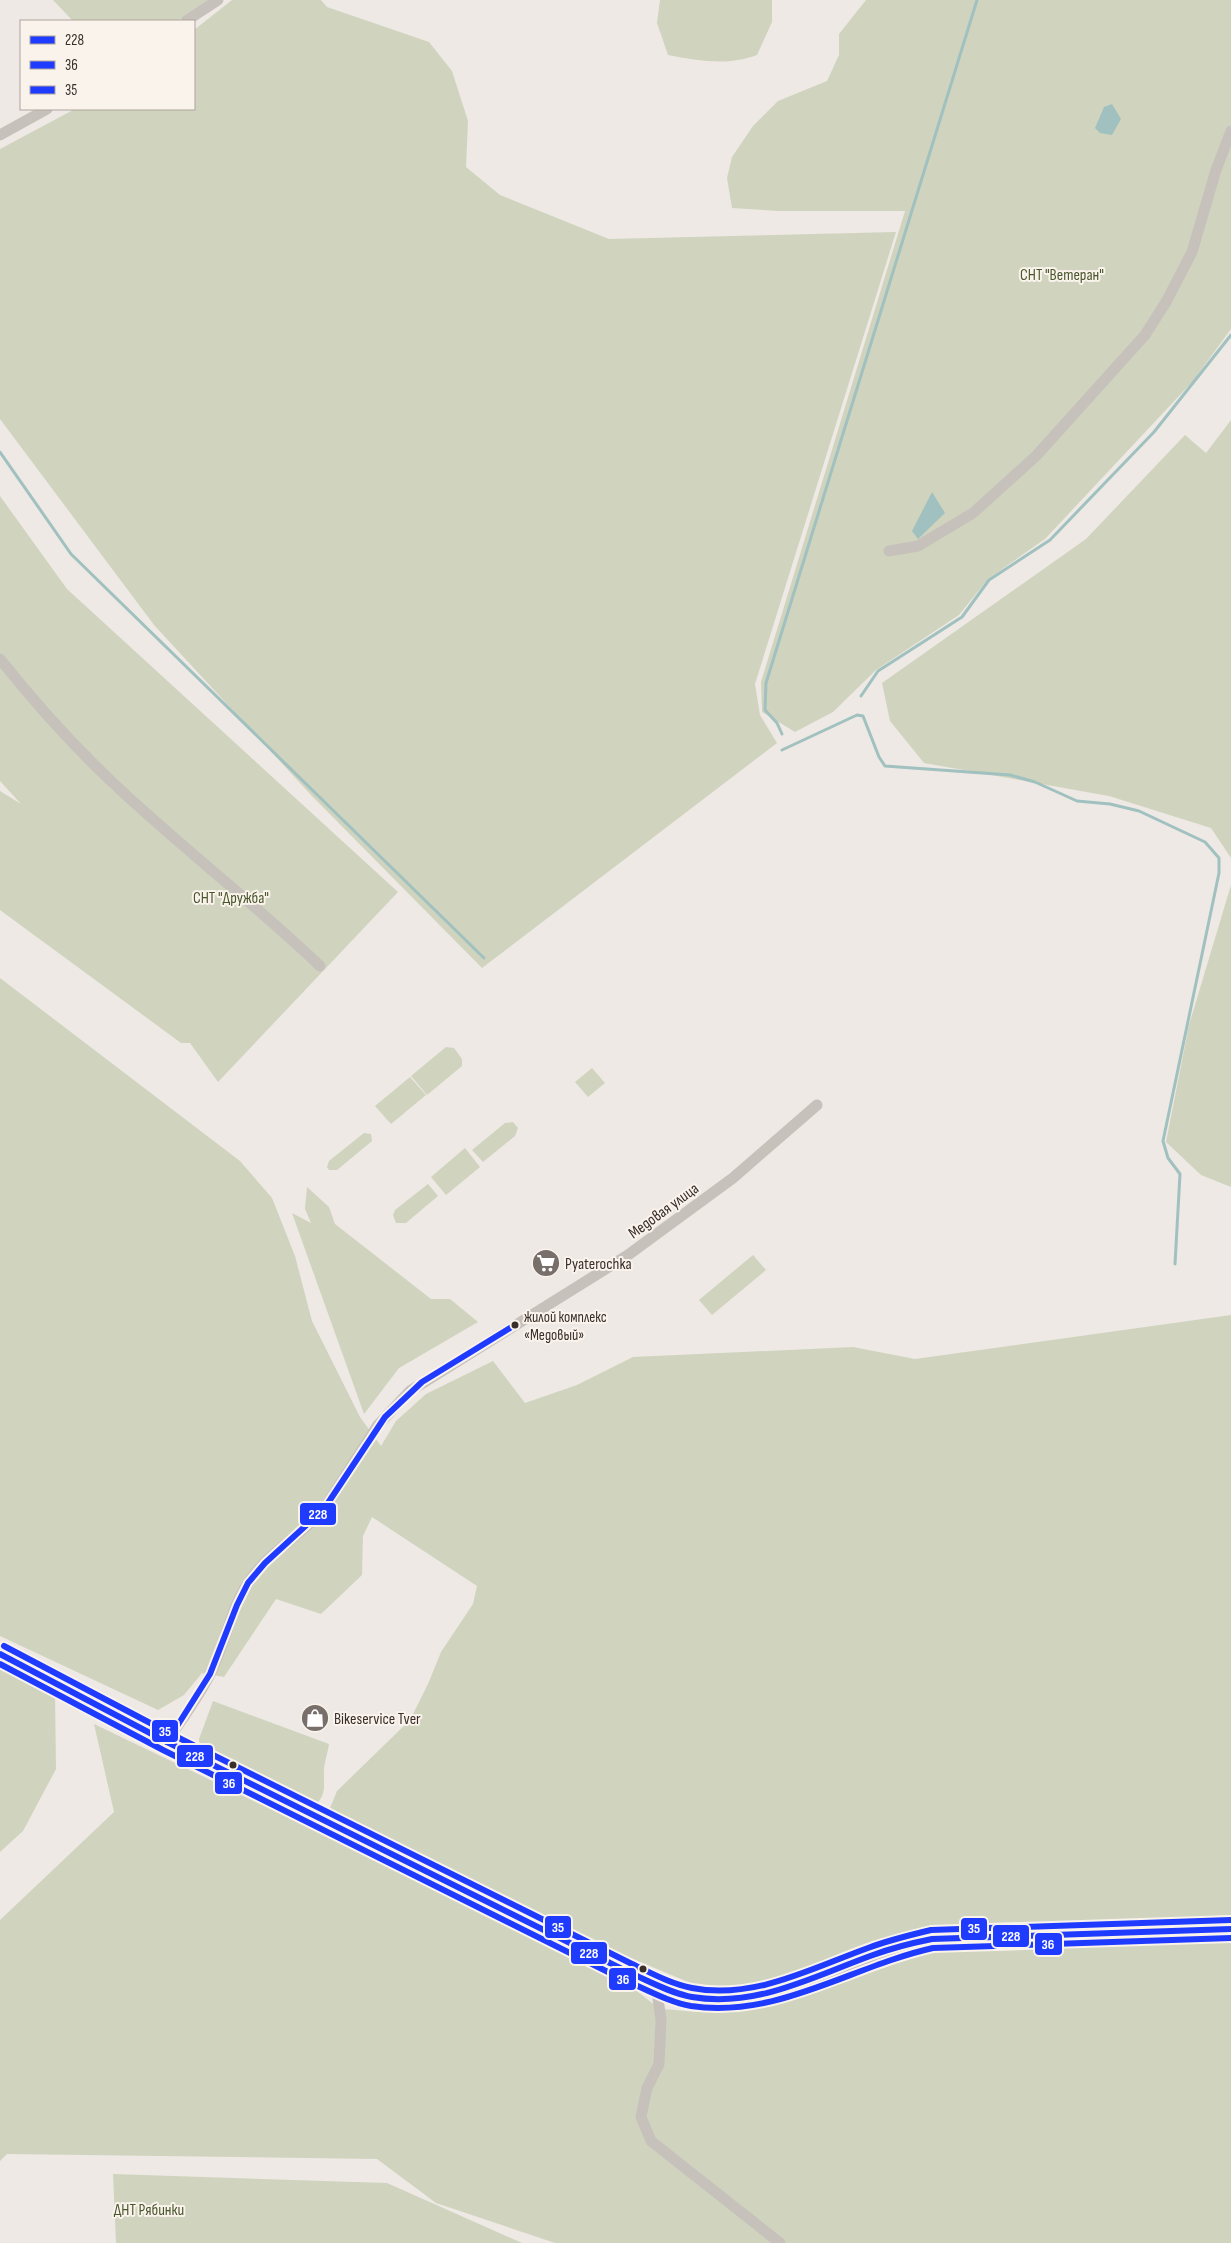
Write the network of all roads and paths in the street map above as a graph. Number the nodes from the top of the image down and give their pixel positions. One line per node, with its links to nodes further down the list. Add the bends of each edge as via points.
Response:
1 (218, 0): 2 (street)
2 (188, 20)
3 (45, 110): 5 (street)
4 (1231, 132): 6 (street, via 1216,170 1192,252 1145,335 1036,456 992,497 973,513 918,546)
5 (0, 135)
6 (889, 551)
7 (0, 659): 8 (street, via 34,701 124,794)
8 (320, 966)
9 (817, 1105): 11 (street, Медовая улица, via 734,1178 666,1229 410,1391 389,1412 314,1521 248,1582 210,1675)
10 (0, 1654): 11 (main road)
11 (167, 1742): 13 (main road)
12 (1231, 1929): 13 (main road, via 926,1940 884,1950 781,1990 744,1999 699,1998)
13 (656, 1985): 14 (street, via 661,2020 659,2064 647,2088 641,2118 650,2141)
14 (780, 2243)

